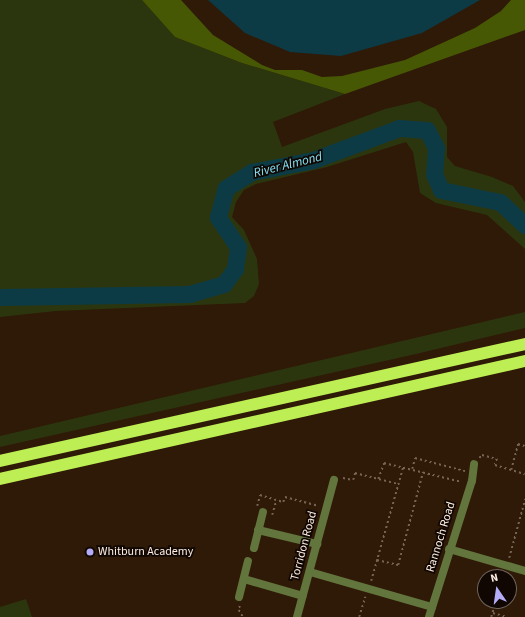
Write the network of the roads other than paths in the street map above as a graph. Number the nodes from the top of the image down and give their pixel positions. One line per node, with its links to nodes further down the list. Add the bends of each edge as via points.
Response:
1 (525, 344): 3 (highway)
2 (525, 361): 5 (highway)
3 (0, 461)
4 (474, 464): 11 (street, Rannoch Road)
5 (0, 479)
6 (334, 480): 9 (street, Torridon Road)
7 (263, 512): 8 (street)
8 (258, 530): 9 (street); 10 (street)
9 (317, 544): 14 (street, Torridon Road)
10 (254, 548)
11 (449, 549): 13 (street); 18 (street, Rannoch Road)
12 (248, 561): 15 (street)
13 (525, 571)
14 (310, 572): 16 (street, Torridon Road); 18 (street)
15 (244, 579): 16 (street); 17 (street)
16 (303, 596): 19 (street, Torridon Road)
17 (239, 597)
18 (432, 607): 20 (street, Rannoch Road)
19 (297, 617)
20 (429, 617)

